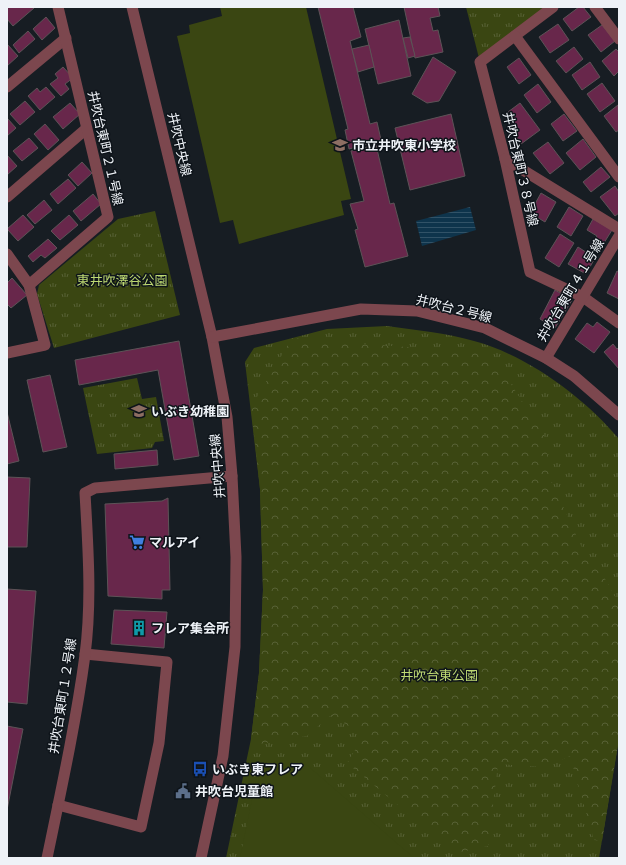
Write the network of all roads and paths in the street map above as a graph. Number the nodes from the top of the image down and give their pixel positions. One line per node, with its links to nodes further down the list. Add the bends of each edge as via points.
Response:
1 (58, 7): 6 (street, 井吹台東町２１号線)
2 (132, 7): 19 (street, 井吹中央線)
3 (553, 7): 5 (street, 井吹台東町３８号線)
4 (594, 7): 7 (street)
5 (515, 36): 10 (street, 井吹台東町３８号線, via 480,62); 11 (street)
6 (66, 38): 8 (street); 9 (street, 井吹台東町２１号線)
7 (619, 39)
8 (7, 87)
9 (86, 129): 12 (street); 16 (street, 井吹台東町２１号線, via 108,217)
10 (505, 159): 13 (street); 17 (street, 井吹台東町３８号線, via 530,272)
11 (619, 177)
12 (7, 197)
13 (619, 229)
14 (619, 236): 17 (street, 井吹台東町４１号線)
15 (7, 254): 16 (street)
16 (29, 285): 20 (street, via 45,345)
17 (583, 297): 18 (street, 井吹台東町３８号線); 21 (street, 井吹台東町４１号線)
18 (619, 323)
19 (212, 337): 21 (street, 井吹台２号線, via 360,309 418,311 485,328); 23 (street, 井吹中央線, via 227,417)
20 (7, 353)
21 (546, 358): 22 (street, 井吹台２号線, via 574,376)
22 (619, 415)
23 (232, 476): 24 (street, 井吹台東町１２号線, via 95,488 85,493 89,577); 27 (street, 井吹中央線, via 236,557 235,647 223,756)
24 (86, 654): 25 (street, 井吹台東町１２号線); 25 (street, via 167,662 159,743 141,827)
25 (58, 805): 26 (street, 井吹台東町１２号線)
26 (47, 858)
27 (201, 858)

